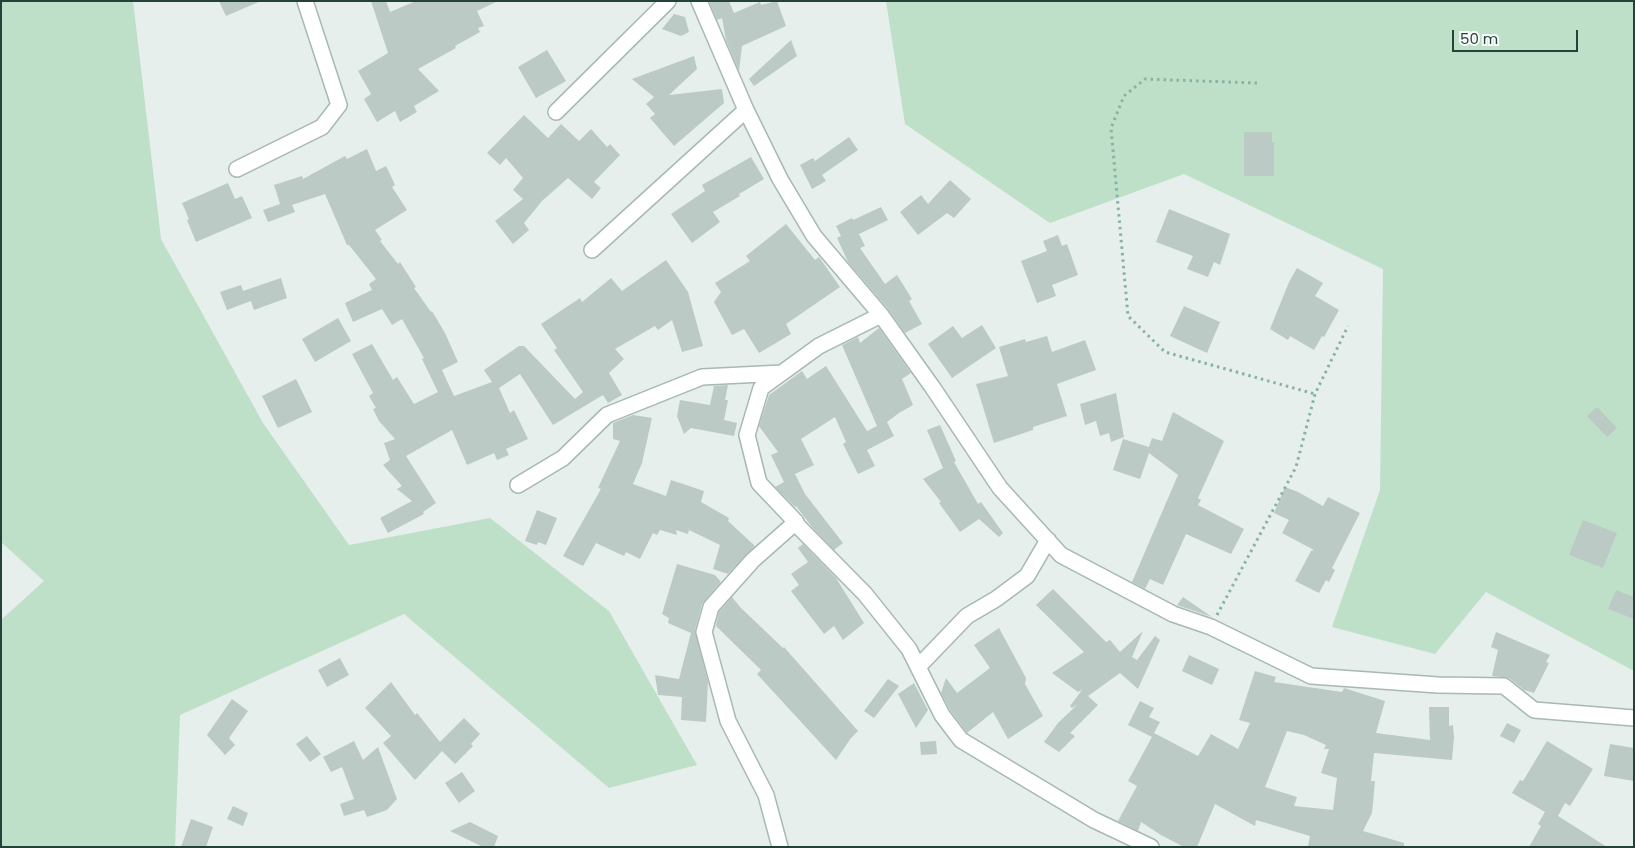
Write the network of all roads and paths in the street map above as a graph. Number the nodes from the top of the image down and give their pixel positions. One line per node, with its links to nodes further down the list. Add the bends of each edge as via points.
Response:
1 (305, 1): 7 (street, via 339,105 322,128)
2 (668, 1): 6 (street)
3 (699, 1): 5 (street)
4 (1258, 83): 12 (path, via 1144,79 1124,96 1111,128 1128,316 1165,352)
5 (746, 110): 8 (street); 9 (street, via 780,179 814,236)
6 (556, 112)
7 (238, 169)
8 (592, 250)
9 (881, 315): 11 (street, via 819,346); 15 (street, via 1000,488)
10 (1348, 326): 12 (path)
11 (782, 373): 13 (street, via 702,377 607,414 563,458); 14 (street, via 761,388 747,435 759,483)
12 (1315, 394): 16 (path, via 1296,468)
13 (518, 485)
14 (796, 522): 17 (street, via 865,594 909,649); 19 (street, via 753,560 711,607 704,632 728,721 766,795)
15 (1048, 540): 16 (street, via 1062,555 1173,614); 17 (street, via 1026,576 967,616)
16 (1211, 627): 18 (street, via 1311,676 1504,686 1534,710)
17 (918, 667): 20 (street, via 942,715 961,740 1094,820)
18 (1634, 718)
19 (780, 847)
20 (1151, 847)

